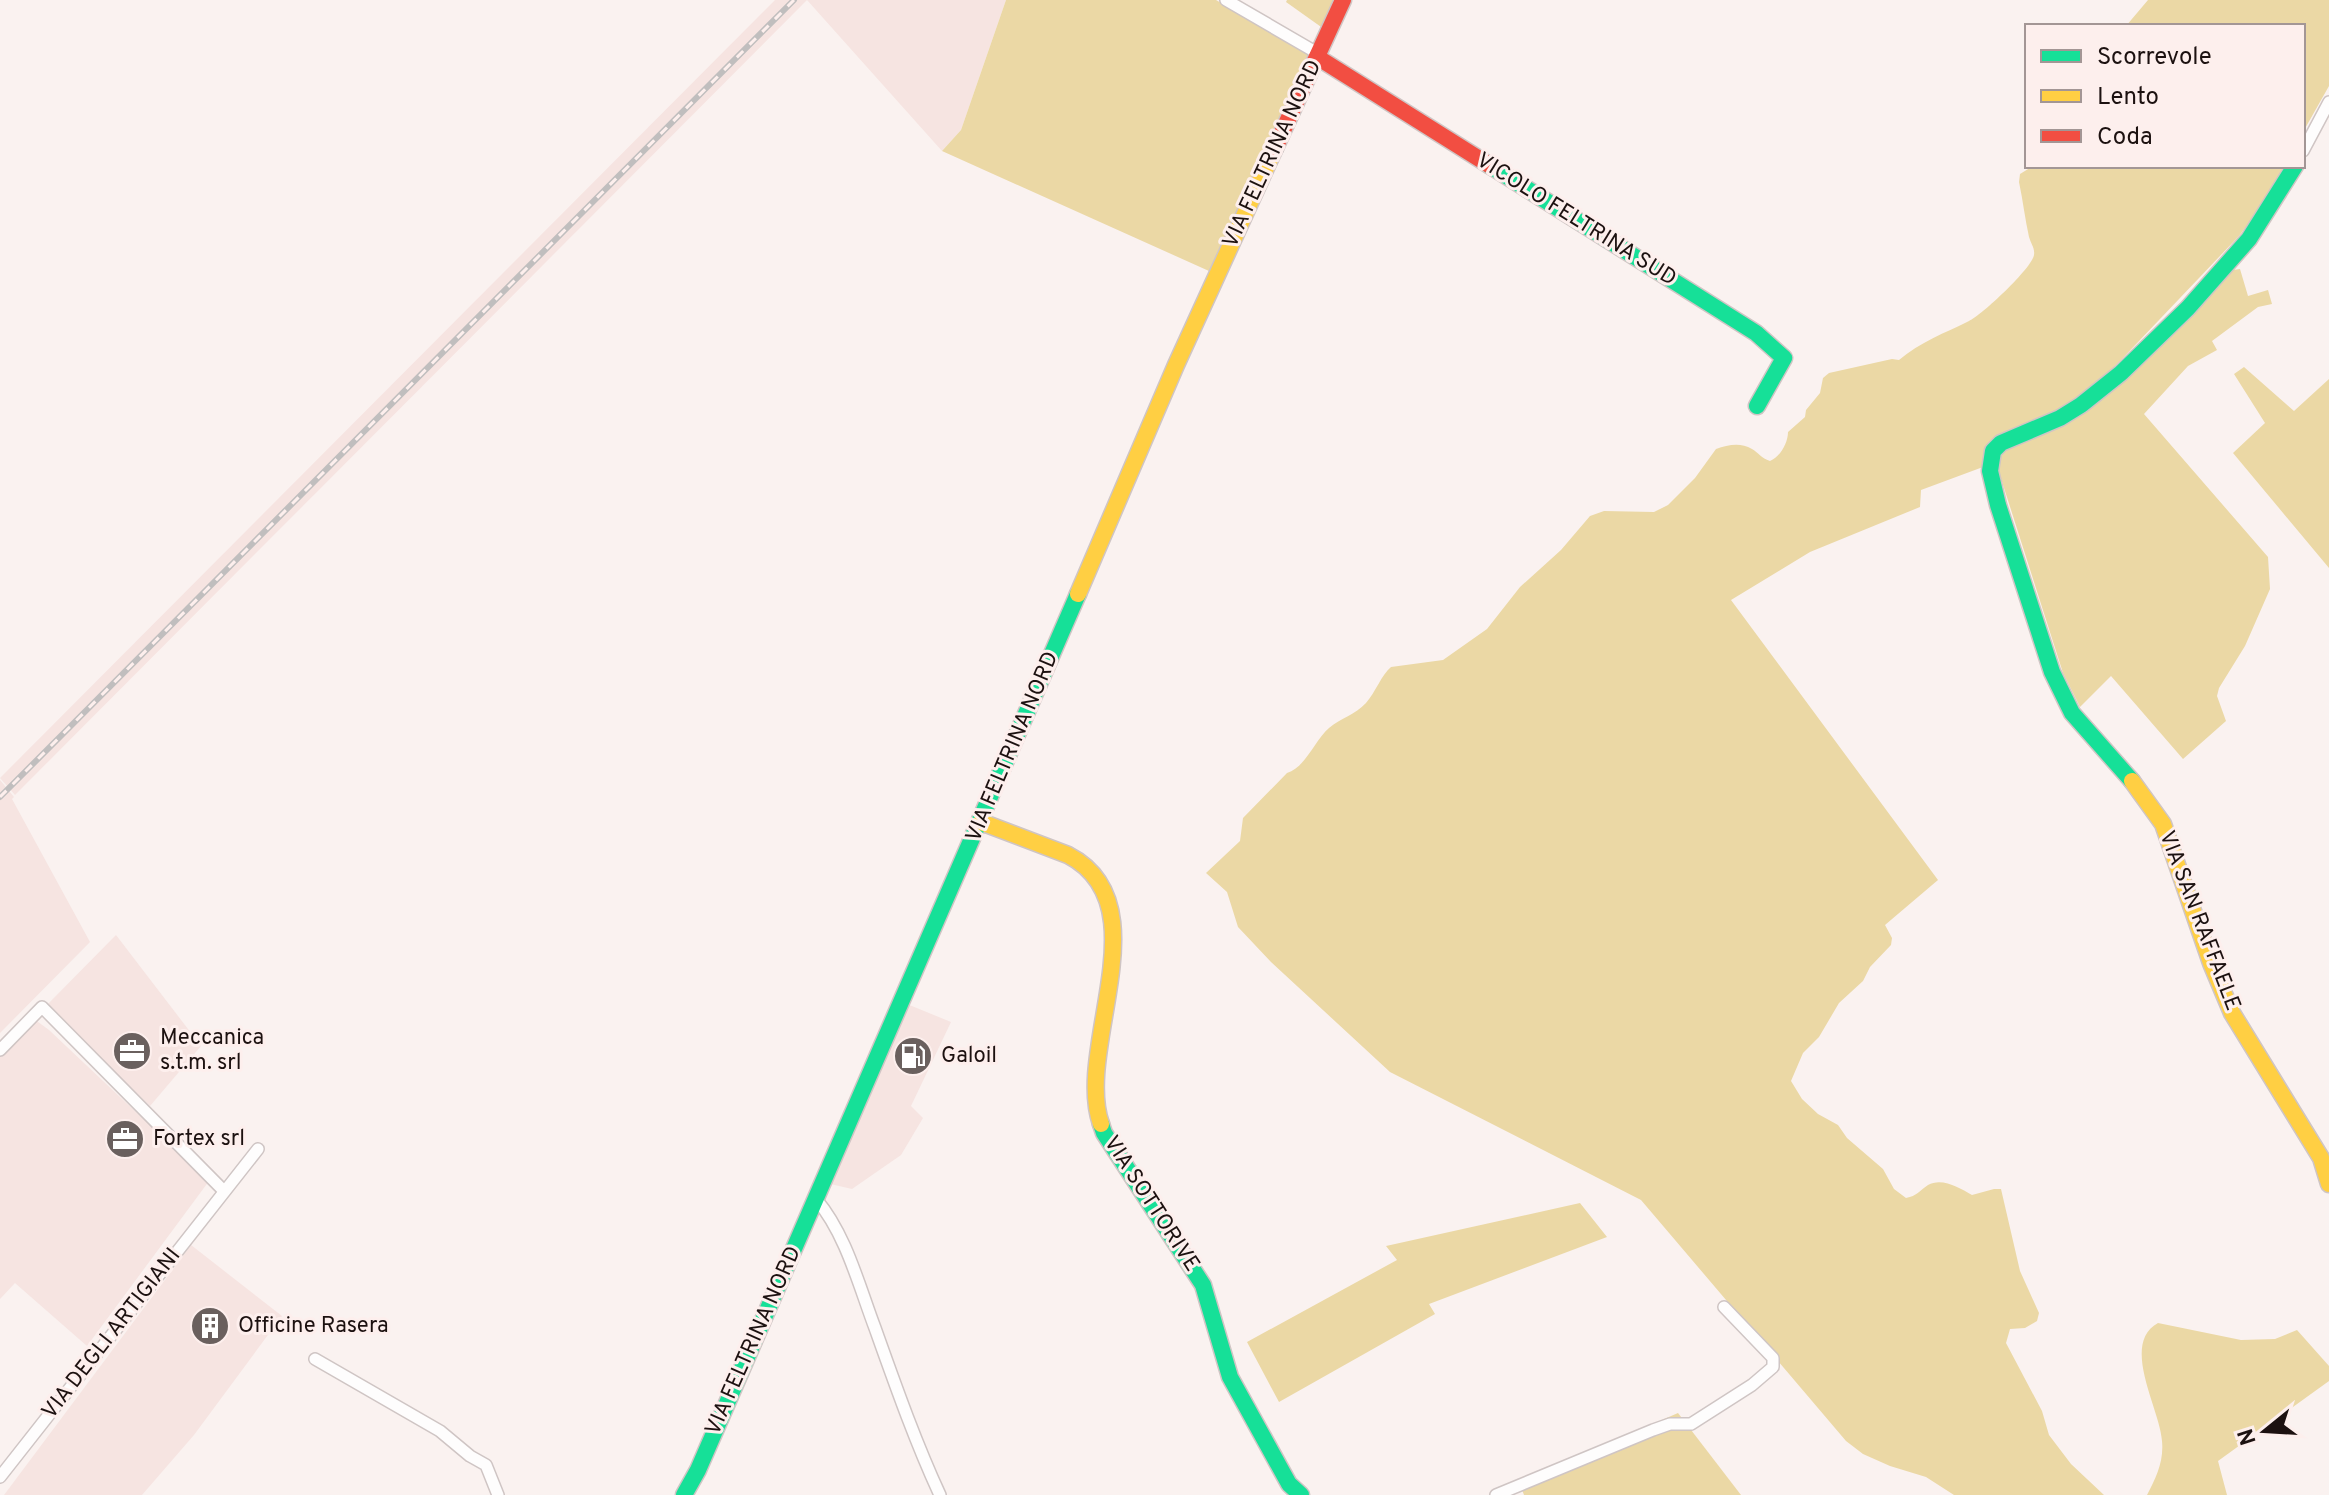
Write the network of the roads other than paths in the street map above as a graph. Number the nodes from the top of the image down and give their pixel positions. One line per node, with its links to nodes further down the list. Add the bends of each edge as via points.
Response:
1 (1226, 0): 3 (street)
2 (1343, 0): 3 (street, VIA FELTRINA NORD)
3 (1318, 56): 7 (street, VICOLO FELTRINA SUD, via 1756,333 1784,358); 8 (street, VIA FELTRINA NORD, via 1176,365)
4 (2329, 102): 5 (street)
5 (2305, 147)
6 (2294, 168): 11 (street, VIA SAN RAFFAELE, via 2231,262 2143,353 2070,412 2001,443 1990,460 1991,481 2058,686 2072,713 2163,824 2232,1013 2321,1158)
7 (1757, 406)
8 (981, 822): 13 (street, VIA FELTRINA NORD); 20 (street, VIA SOTTORIVE, via 1077,860 1102,883 1112,932 1097,1076 1097,1111 1104,1133 1203,1285 1230,1377 1281,1471)
9 (0, 1050): 12 (street, via 42,1007)
10 (258, 1149): 12 (street, VIA DEGLI ARTIGIANI)
11 (2329, 1184)
12 (224, 1191): 16 (street, VIA DEGLI ARTIGIANI)
13 (816, 1199): 18 (street, VIA FELTRINA NORD); 19 (street, via 856,1275)
14 (1724, 1307): 21 (street, via 1773,1358 1773,1367 1752,1385 1691,1424 1653,1430)
15 (315, 1359): 17 (street, via 440,1431 486,1465)
16 (0, 1477)
17 (498, 1495)
18 (684, 1495)
19 (940, 1495)
20 (1301, 1495)
21 (1496, 1495)

